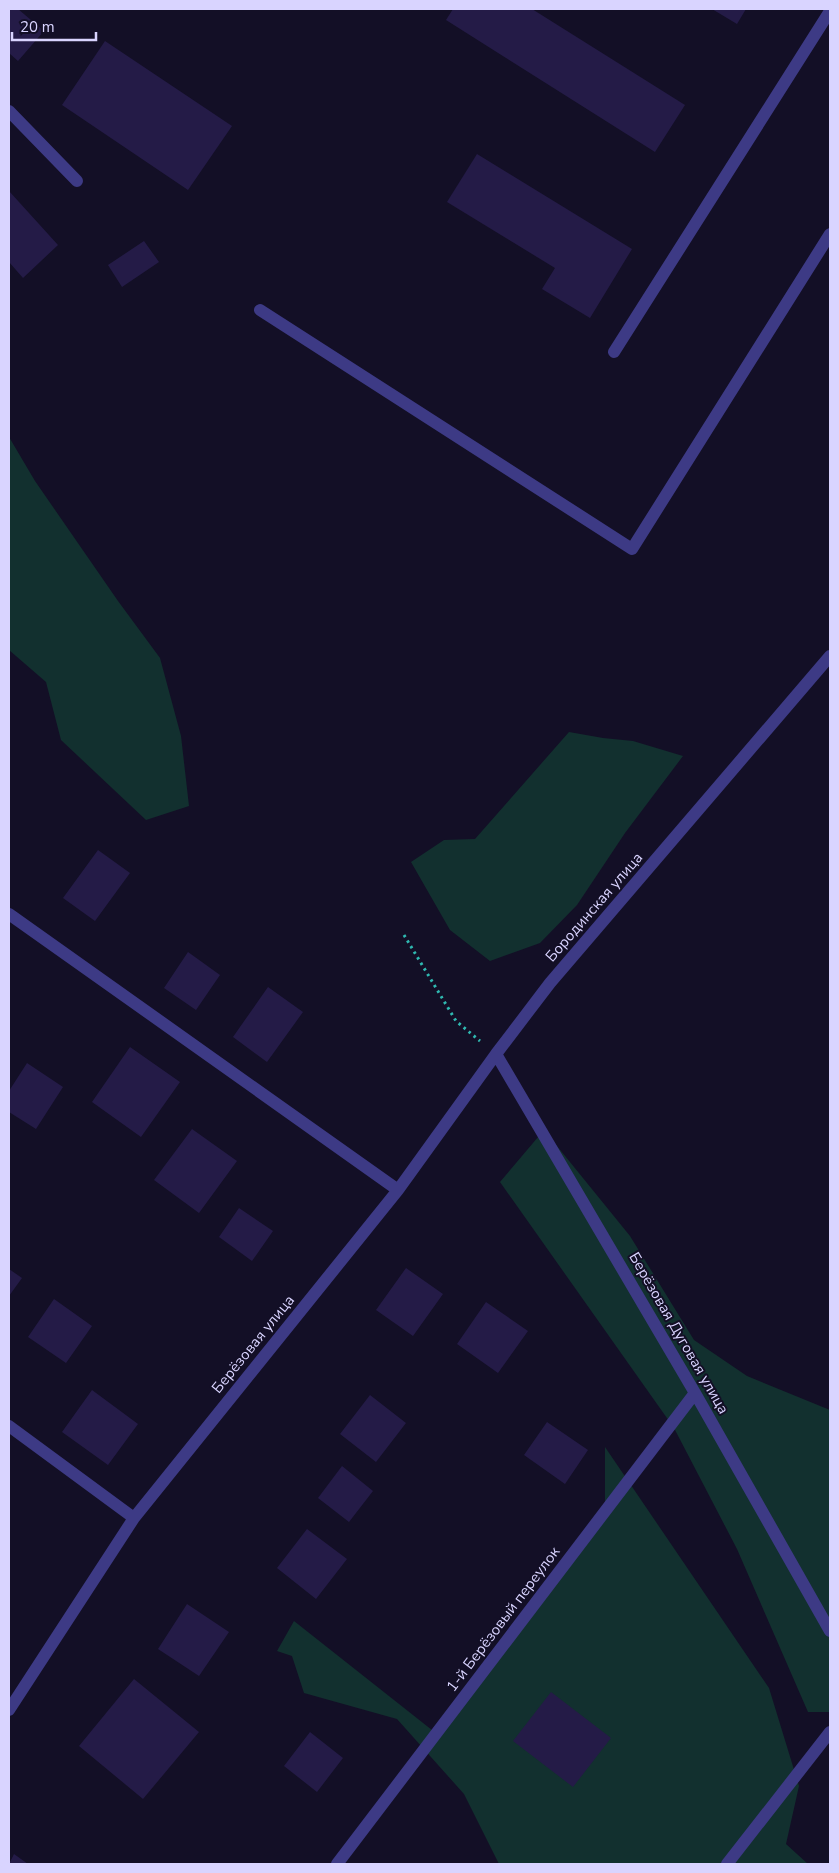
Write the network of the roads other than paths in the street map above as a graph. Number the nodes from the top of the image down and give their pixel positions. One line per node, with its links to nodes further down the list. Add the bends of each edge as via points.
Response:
1 (830, 11): 6 (street)
2 (9, 111): 3 (street)
3 (77, 181)
4 (830, 234): 5 (street, via 632,549)
5 (260, 310)
6 (614, 352)
7 (830, 656): 9 (street, Бородинская улица, via 550,983)
8 (9, 914): 10 (street)
9 (496, 1054): 10 (street, Бородинская улица); 11 (street, Берёзовая Дуговая улица)
10 (398, 1190): 13 (street, Берёзовая улица)
11 (696, 1394): 14 (street, Берёзовая Дуговая улица); 17 (street, 1-й Берёзовый переулок)
12 (9, 1426): 13 (street)
13 (134, 1518): 15 (street, Берёзовая улица)
14 (830, 1631)
15 (9, 1710)
16 (830, 1732): 18 (street)
17 (337, 1864)
18 (727, 1864)

